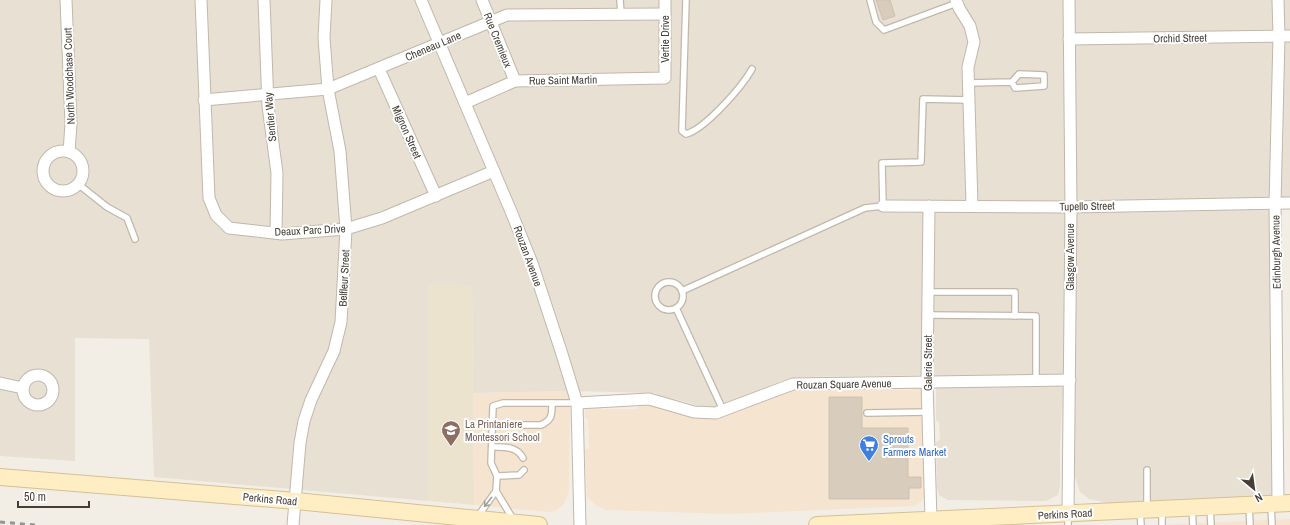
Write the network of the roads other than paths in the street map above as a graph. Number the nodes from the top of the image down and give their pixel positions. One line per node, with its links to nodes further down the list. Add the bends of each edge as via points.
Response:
1 (66, 0): 31 (street, North Woodchase Court, via 71,124)
2 (200, 0): 28 (street, Deaux Parc Drive)
3 (264, 0): 27 (street, Sentier Way)
4 (326, 0): 26 (street, Belfleur Street, via 324,38)
5 (421, 0): 19 (street, Rouzan Avenue)
6 (482, 0): 16 (street, Rue Cremieux)
7 (620, 0): 14 (lane)
8 (665, 0): 15 (street, Vertie Drive)
9 (686, 0): 21 (lane, via 682,131 686,134 693,130 720,108 740,88)
10 (870, 0): 13 (lane, via 876,22 884,30)
11 (1069, 0): 18 (street, Glasgow Avenue)
12 (1278, 0): 17 (street, Edinburgh Avenue)
13 (957, 1): 25 (street, via 970,26 974,42 968,66)
14 (621, 14): 15 (street, Cheneau Lane); 16 (street, Cheneau Lane, via 507,15)
15 (665, 14): 22 (street, Vertie Drive)
16 (491, 21): 19 (street, Cheneau Lane); 23 (street, Rue Cremieux)
17 (1285, 36): 18 (street, Orchid Street); 35 (street, Edinburgh Avenue)
18 (1069, 39): 40 (street, Glasgow Avenue)
19 (440, 44): 20 (street, Cheneau Lane); 30 (street, Rouzan Avenue)
20 (379, 69): 26 (street, Cheneau Lane); 34 (street, Mignon Street)
21 (752, 69)
22 (665, 78): 23 (street, Rue Saint Martin)
23 (515, 81): 30 (street, Rue Saint Martin)
24 (1012, 82): 24 (lane, via 1015,88 1044,86 1044,75 1019,74); 25 (lane)
25 (969, 83): 29 (street)
26 (328, 89): 27 (street, Cheneau Lane); 41 (street, Belfleur Street, via 340,151)
27 (268, 94): 28 (street, Cheneau Lane); 42 (street, Sentier Way, via 277,173)
28 (204, 100): 42 (street, Deaux Parc Drive, via 209,198 216,215 228,228)
29 (969, 100): 37 (lane, via 923,100 921,162 882,163); 39 (street)
30 (465, 103): 32 (street, Rouzan Avenue)
31 (69, 152): 33 (street, via 81,162 82,178); 33 (street, via 54,154 48,158 43,173 45,180 56,190 64,191)
32 (494, 171): 34 (street, Deaux Parc Drive); 54 (street, Rouzan Avenue, via 532,263)
33 (78, 184): 43 (lane, via 107,207 127,218)
34 (436, 196): 41 (street, Deaux Parc Drive, via 382,218)
35 (1275, 204): 36 (street, Tupello Street); 40 (street, Tupello Street); 68 (street, Edinburgh Avenue)
36 (1290, 204)
37 (883, 206): 38 (street, Tupello Street); 44 (lane, via 865,208)
38 (929, 206): 39 (street, Tupello Street); 45 (street, Galerie Street)
39 (972, 206): 40 (street, Tupello Street)
40 (1071, 207): 49 (street, Glasgow Avenue)
41 (346, 229): 42 (street, Deaux Parc Drive); 67 (street, Belfleur Street, via 340,335 304,421)
42 (276, 233)
43 (135, 239)
44 (682, 290): 46 (lane, via 682,301); 46 (lane, via 678,285 669,282 661,285 656,292 656,301 662,308)
45 (928, 292): 47 (street, Galerie Street); 48 (lane, via 1015,292)
46 (676, 308): 56 (lane)
47 (928, 315): 48 (lane); 51 (street, Galerie Street)
48 (1015, 316): 50 (lane, via 1036,316)
49 (1070, 380): 50 (street, Rouzan Square Avenue); 74 (street, Glasgow Avenue)
50 (1036, 381): 51 (street, Rouzan Square Avenue)
51 (927, 382): 56 (street, Rouzan Square Avenue, via 793,384); 57 (street, Galerie Street)
52 (0, 383): 53 (street)
53 (23, 388)
54 (577, 403): 55 (lane); 56 (street, Rouzan Square Avenue, via 649,399 694,412 716,413); 83 (street, Rouzan Avenue)
55 (552, 404): 59 (lane, via 551,418 541,425); 59 (lane, via 497,404 492,409)
56 (723, 410)
57 (928, 412): 58 (lane); 75 (street, Galerie Street)
58 (867, 413)
59 (492, 425): 60 (lane)
60 (492, 447): 61 (lane, via 515,449 521,452); 64 (lane, via 492,463)
61 (523, 458)
62 (524, 470): 64 (lane, via 519,475)
63 (1147, 470): 72 (lane)
64 (497, 476): 66 (lane)
65 (0, 477): 67 (main road, Perkins Road)
66 (496, 491): 73 (lane, one-way to 73); 78 (lane)
67 (296, 502): 73 (main road, Perkins Road); 81 (street, Belfleur Street)
68 (1280, 503): 69 (main road, Perkins Road); 89 (lane)
69 (1249, 505): 70 (main road, Perkins Road); 88 (lane)
70 (1210, 507): 71 (main road, Perkins Road); 87 (lane)
71 (1192, 508): 72 (main road, Perkins Road); 86 (lane)
72 (1147, 514): 74 (main road, Perkins Road); 85 (lane)
73 (475, 519): 78 (main road, Perkins Road)
74 (1068, 519): 76 (main road, Perkins Road, via 1018,518)
75 (935, 521): 77 (main road, Perkins Road); 80 (main road, Perkins Road)
76 (986, 521): 77 (main road, Perkins Road)
77 (958, 522)
78 (516, 523): 82 (main road, Perkins Road)
79 (851, 524): 80 (main road, Perkins Road); 84 (main road, Perkins Road)
80 (877, 524)
81 (293, 525)
82 (539, 525)
83 (580, 525)
84 (817, 525)
85 (1162, 525)
86 (1193, 525)
87 (1211, 525)
88 (1250, 525)
89 (1272, 525)

